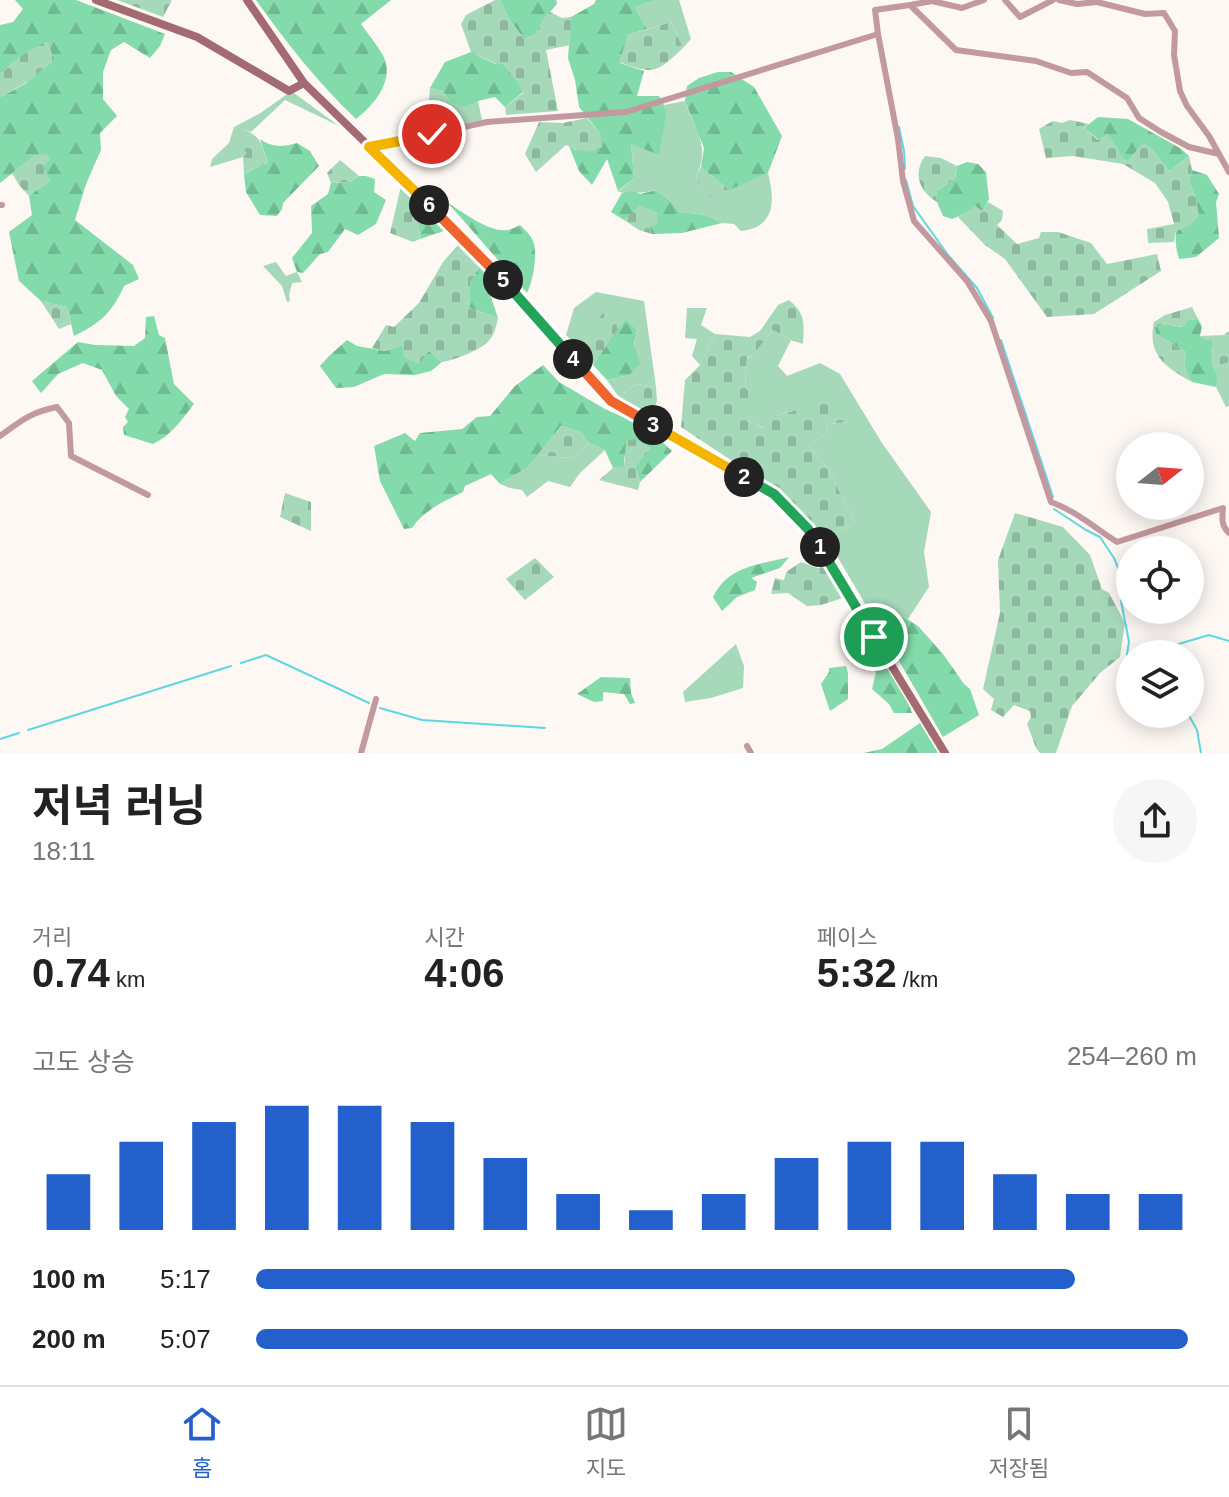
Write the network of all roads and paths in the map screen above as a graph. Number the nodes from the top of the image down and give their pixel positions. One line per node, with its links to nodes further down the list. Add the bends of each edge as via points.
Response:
1 (96, 0): 9 (street, via 197,37 289,91)
2 (247, 0): 9 (street)
3 (984, 0): 7 (street, via 962,8 932,1)
4 (1005, 0): 5 (street, via 1020,17)
5 (1053, 0)
6 (1059, 0): 11 (street, via 1164,13 1175,31 1176,74 1183,99)
7 (910, 5): 8 (street, via 875,10); 11 (street, via 956,50 1087,72 1127,98 1139,118 1161,132 1189,147)
8 (878, 34): 10 (street, via 626,112 487,122); 15 (street, via 914,221 967,281 991,321 1051,502 1117,542 1223,508)
9 (304, 83): 10 (street)
10 (369, 147): 18 (street, via 510,287 611,401 774,494 808,529)
11 (1219, 154): 12 (street)
12 (1229, 172)
13 (0, 436): 14 (street, via 22,419 57,407 69,423 71,456)
14 (148, 495)
15 (1229, 533)
16 (376, 699): 17 (street)
17 (361, 753)
18 (945, 753)

